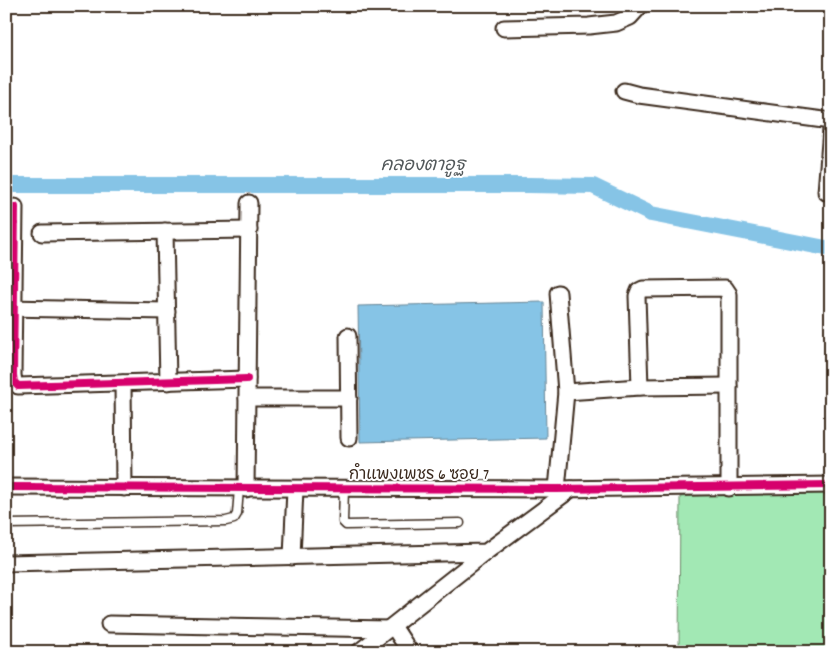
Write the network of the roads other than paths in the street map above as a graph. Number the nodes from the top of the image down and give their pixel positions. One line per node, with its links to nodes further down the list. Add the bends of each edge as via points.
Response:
1 (640, 6): 2 (street, via 630,17 616,23)
2 (504, 28)
3 (624, 91): 4 (street)
4 (831, 121)
5 (831, 129): 6 (street)
6 (826, 192)
7 (249, 203): 9 (street)
8 (15, 206): 13 (street)
9 (249, 230): 10 (street); 16 (street)
10 (165, 231): 11 (street); 14 (street)
11 (42, 233)
12 (558, 294): 21 (street)
13 (10, 308): 14 (street); 18 (street, via 13,375 18,386)
14 (167, 311): 17 (street)
15 (348, 336): 23 (street)
16 (247, 380): 17 (street); 22 (street)
17 (168, 382): 18 (street)
18 (123, 383): 27 (street)
19 (729, 386): 20 (street); 20 (street, via 729,294 724,288 643,289 637,296); 28 (street)
20 (640, 388): 21 (street)
21 (566, 392): 31 (street)
22 (247, 398): 23 (street); 29 (street)
23 (349, 398): 24 (street)
24 (349, 438)
25 (831, 485): 28 (street, กำแพงเพชร 6 ซอย 7)
26 (6, 487): 27 (street, กำแพงเพชร 6 ซอย 7)
27 (124, 488): 29 (street, กำแพงเพชร 6 ซอย 7)
28 (729, 488): 31 (street, กำแพงเพชร 6 ซอย 7)
29 (242, 489): 32 (street, กำแพงเพชร 6 ซอย 7); 34 (lane, via 237,514 234,519 226,521)
30 (344, 489): 31 (street, กำแพงเพชร 6 ซอย 7); 32 (street, กำแพงเพชร 6 ซอย 7); 33 (lane, via 343,522 346,525)
31 (564, 489): 35 (street)
32 (295, 490): 36 (street)
33 (460, 523)
34 (6, 524)
35 (486, 552): 36 (street); 39 (street)
36 (292, 557): 37 (street)
37 (6, 563)
38 (109, 624): 39 (street)
39 (391, 628): 40 (street); 41 (street)
40 (360, 652)
41 (410, 652)

